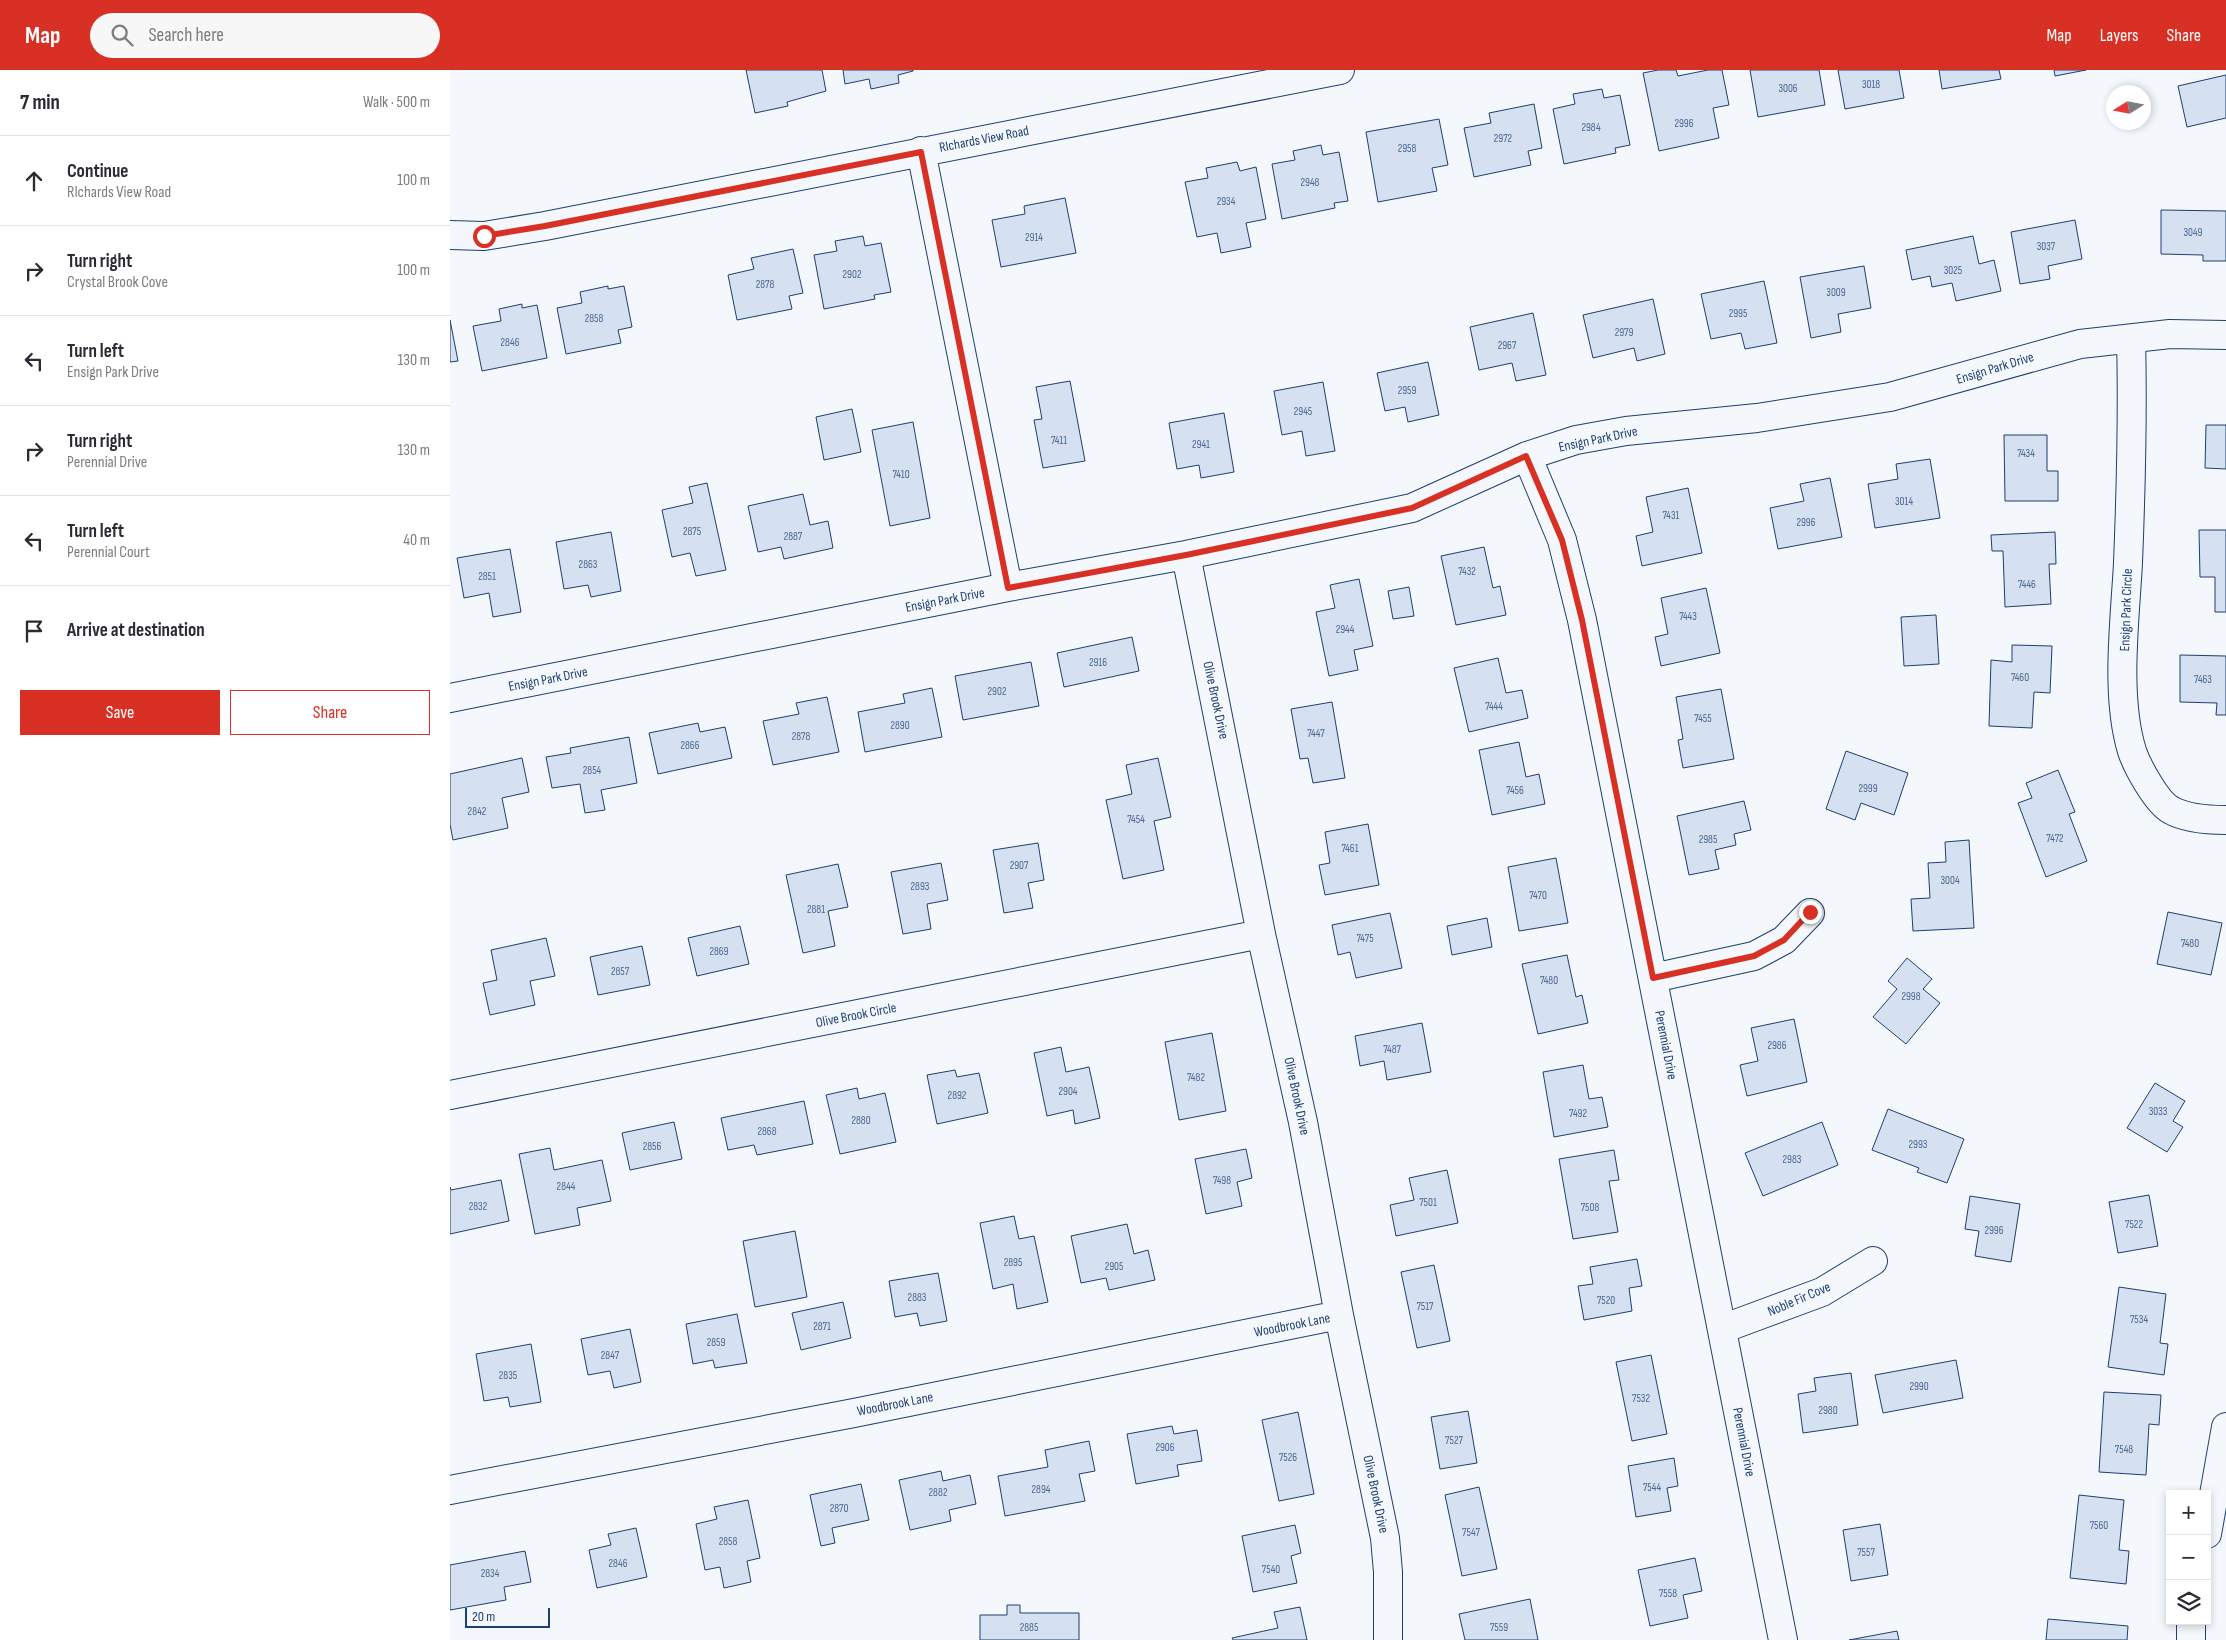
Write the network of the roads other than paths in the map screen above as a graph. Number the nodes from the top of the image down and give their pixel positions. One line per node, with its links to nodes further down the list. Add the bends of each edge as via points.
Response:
1 (1340, 70): 2 (street, RIchards View Road)
2 (921, 152): 3 (street, RIchards View Road, via 545,226 484,236); 8 (street)
3 (450, 236)
4 (2226, 335): 5 (street, Ensign Park Drive, via 2170,334)
5 (2131, 339): 6 (street, Ensign Park Drive, via 2080,344 1881,399 1758,418 1626,431 1576,440); 10 (street, Ensign Park Circle, via 2132,462 2123,704 2132,751 2147,783 2170,810 2207,820)
6 (1526, 456): 7 (street, Ensign Park Drive, via 1412,508); 13 (street, Perennial Drive, via 1562,540 1582,620)
7 (1186, 555): 8 (street, Ensign Park Drive); 12 (street, Olive Brook Drive)
8 (1008, 588): 9 (street, Ensign Park Drive)
9 (450, 698)
10 (2226, 820)
11 (1810, 912): 13 (street, via 1784,940 1754,956)
12 (1261, 934): 14 (street, Olive Brook Circle); 16 (street, Olive Brook Drive, via 1303,1122)
13 (1653, 978): 17 (street, Perennial Drive)
14 (450, 1095)
15 (1872, 1261): 17 (street, Noble Fir Cove, via 1822,1292)
16 (1339, 1315): 19 (street, Woodbrook Lane); 22 (street, Olive Brook Drive, via 1385,1538)
17 (1722, 1329): 23 (street, Perennial Drive)
18 (2226, 1428): 20 (street)
19 (450, 1490)
20 (2211, 1512)
21 (2191, 1625): 24 (street)
22 (1388, 1640)
23 (1783, 1640)
24 (2191, 1640)

